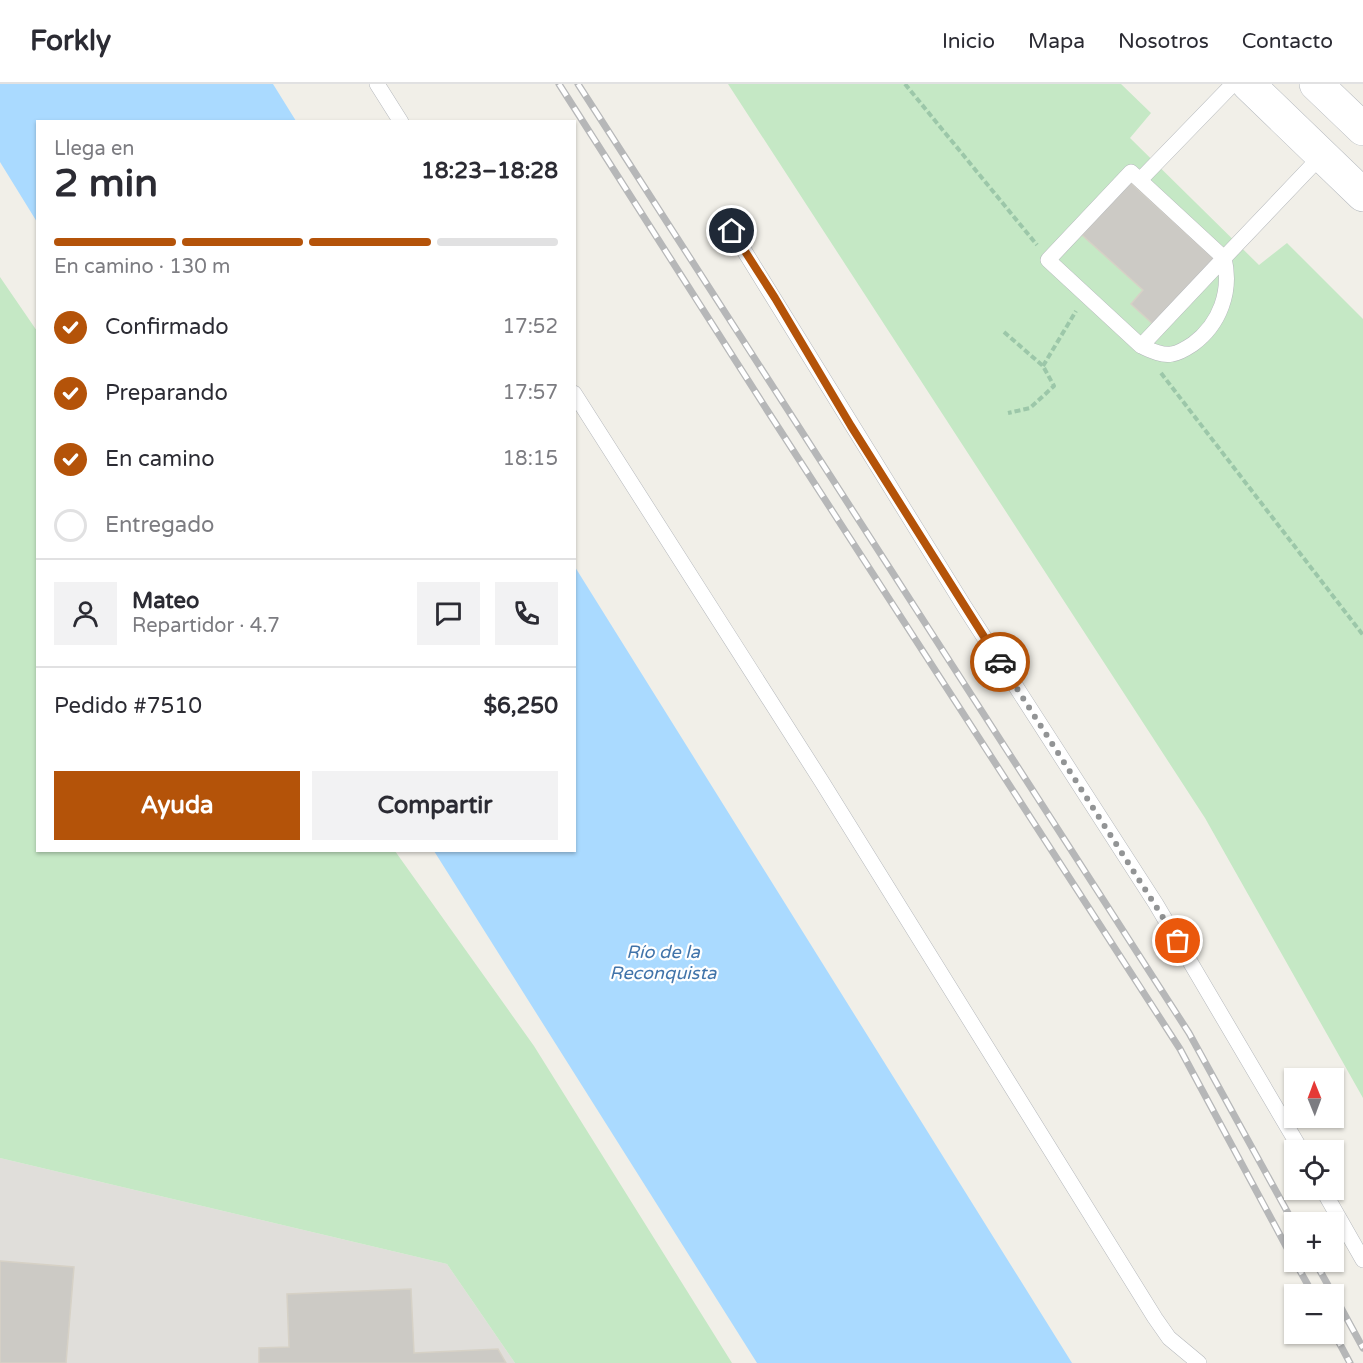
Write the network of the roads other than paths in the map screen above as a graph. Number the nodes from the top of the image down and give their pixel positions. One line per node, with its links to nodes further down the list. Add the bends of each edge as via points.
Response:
1 (378, 84): 5 (lane)
2 (1233, 84): 8 (lane)
3 (1248, 84): 7 (main road)
4 (1316, 84): 6 (main road)
5 (400, 120)
6 (1363, 129)
7 (1322, 155): 9 (main road); 11 (lane)
8 (1140, 180): 11 (lane); 12 (lane, via 1131,172 1048,260)
9 (1363, 195)
10 (732, 231): 14 (lane, via 958,596 1156,904)
11 (1224, 258): 12 (lane); 12 (lane, via 1226,289 1219,315 1205,335 1172,354 1156,353)
12 (1141, 346)
13 (576, 396): 17 (lane, via 816,772 1155,1318 1169,1338)
14 (1295, 1140)
15 (1329, 1200): 16 (lane)
16 (1363, 1260)
17 (1199, 1363)

